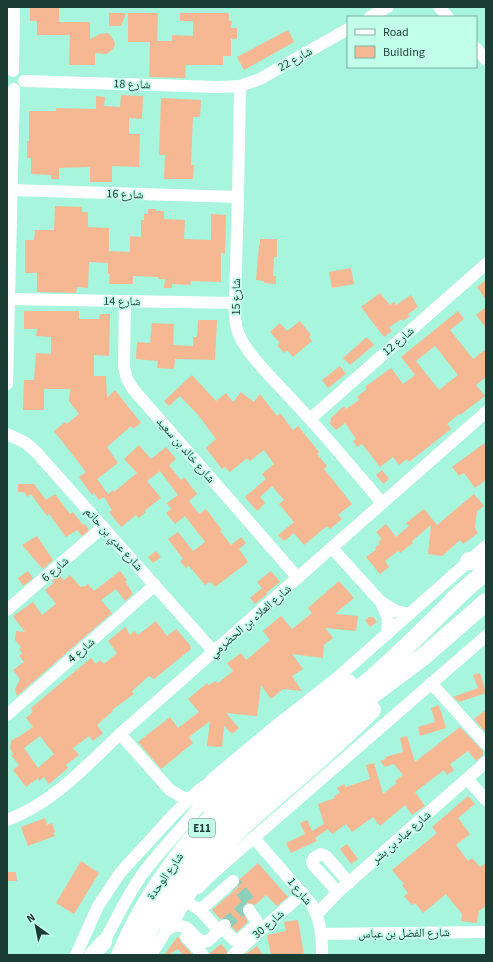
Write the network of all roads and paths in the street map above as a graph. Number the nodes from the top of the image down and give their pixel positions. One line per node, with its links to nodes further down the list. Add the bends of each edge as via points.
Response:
1 (14, 7): 9 (street)
2 (388, 7): 4 (street)
3 (439, 7): 5 (street)
4 (372, 16)
5 (447, 16)
6 (347, 31): 11 (street, شارع 22, via 260,79)
7 (477, 49): 8 (street)
8 (486, 60)
9 (10, 73): 10 (street, via 19,72)
10 (24, 81): 11 (street, شارع 18); 12 (street, via 20,87)
11 (240, 86): 14 (street, شارع 15)
12 (11, 87): 13 (street)
13 (12, 190): 14 (street, شارع 16); 15 (street)
14 (238, 197): 19 (street, شارع 15)
15 (9, 204): 17 (street)
16 (486, 264): 22 (street, شارع 12)
17 (9, 299): 18 (street, شارع 14); 20 (street)
18 (125, 301): 19 (street, شارع 14); 30 (street, شارع خالد بن سعيد, via 124,366 133,389)
19 (235, 303): 22 (street, شارع 15, via 234,316 241,339)
20 (7, 384)
21 (486, 412): 24 (street, شارع العلاء بن الحضرمي)
22 (310, 419): 24 (street, شارع 15)
23 (7, 434): 25 (street, شارع عدي بن حاتم, via 26,443 37,453)
24 (382, 503): 27 (street, شارع العلاء بن الحضرمي)
25 (103, 527): 31 (street, شارع عدي بن حاتم); 35 (street, شارع 6)
26 (486, 546): 28 (street)
27 (332, 548): 30 (street, شارع العلاء بن الحضرمي); 33 (street)
28 (477, 560): 36 (street)
29 (486, 572): 32 (highway, E11)
30 (298, 578): 39 (street, شارع العلاء بن الحضرمي)
31 (155, 585): 39 (street, شارع عدي بن حاتم); 42 (street, شارع 4)
32 (462, 592): 43 (highway, E11); 50 (highway)
33 (380, 601): 36 (street, via 396,611); 37 (street, via 388,619)
34 (486, 602): 40 (highway, E11)
35 (7, 610)
36 (409, 614): 37 (street)
37 (387, 634): 50 (street, via 337,678 214,777)
38 (486, 636): 41 (street)
39 (214, 652): 44 (street, شارع العلاء بن الحضرمي)
40 (424, 656): 43 (highway, E11); 62 (highway, via 339,743 222,847 186,894)
41 (431, 684): 45 (street); 53 (street)
42 (7, 715)
43 (318, 732): 69 (highway, شارع الوحدة / E11, via 240,790 188,844 145,905); 70 (highway, شارع الوحدة / E11, via 204,847 165,900)
44 (120, 734): 48 (street); 52 (street, شارع العلاء بن الحضرمي, via 53,795)
45 (486, 744)
46 (486, 762): 47 (street, شارع عباد بن بشر)
47 (467, 779): 49 (street); 55 (street, شارع عباد بن بشر)
48 (170, 790): 50 (street); 51 (street)
49 (486, 800)
50 (196, 801): 51 (street); 66 (street, via 143,873)
51 (174, 814): 67 (street, via 129,862 105,894)
52 (7, 820)
53 (254, 838): 54 (street); 57 (street, شارع 1)
54 (228, 860): 58 (street); 59 (street, via 229,872 234,882)
55 (349, 883): 56 (street, شارع عباد بن بشر); 56 (street, via 326,856 320,854 314,858 314,866)
56 (338, 892): 61 (street, شارع عباد بن بشر)
57 (303, 894): 61 (street, شارع 1); 73 (street, شارع 30)
58 (187, 902): 59 (street); 62 (street)
59 (200, 910): 63 (street)
60 (249, 910): 63 (street, via 256,920 256,925 240,939 234,940)
61 (317, 914): 65 (street, شارع 1)
62 (168, 926): 63 (street, via 186,927 204,942); 71 (street); 72 (street, via 181,932)
63 (222, 928)
64 (486, 932): 65 (street, شارع الفضل بن عباس)
65 (322, 934): 74 (street, شارع 1)
66 (100, 948): 68 (main road)
67 (76, 955)
68 (92, 955)
69 (120, 955)
70 (136, 955)
71 (151, 955)
72 (202, 955)
73 (233, 955)
74 (322, 955)

